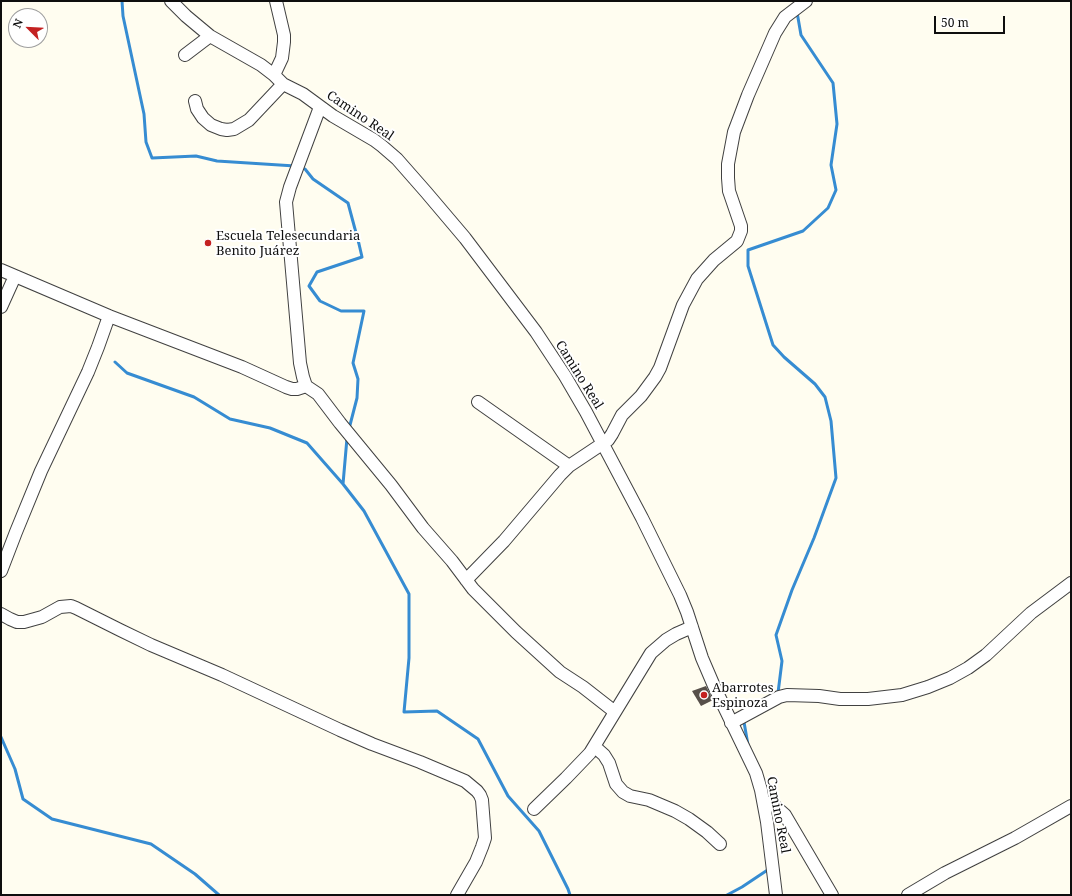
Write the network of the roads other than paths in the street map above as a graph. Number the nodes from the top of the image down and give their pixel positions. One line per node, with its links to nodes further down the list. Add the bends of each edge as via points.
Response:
1 (171, 1): 4 (street, Camino Real)
2 (276, 1): 6 (street, via 284,42 282,58)
3 (806, 1): 16 (street, via 785,18 775,33 734,132 728,178 729,191 741,226 740,237 697,279 683,306 656,377 622,416)
4 (210, 36): 5 (street); 6 (street, Camino Real)
5 (185, 55)
6 (274, 75): 7 (street, Camino Real)
7 (283, 84): 8 (street, via 249,120 234,129 221,129 211,125 197,109); 9 (street, Camino Real, via 303,94)
8 (196, 101)
9 (320, 107): 14 (street, via 286,202 300,363); 16 (street, Camino Real, via 382,146 397,159 465,238 536,332 565,376)
10 (1, 270): 11 (street)
11 (15, 276): 12 (street); 13 (street)
12 (1, 307)
13 (109, 316): 14 (street, via 242,367 286,387 297,389); 18 (street, via 88,372 41,471)
14 (306, 386): 19 (street, via 318,394)
15 (478, 402): 17 (street)
16 (603, 444): 17 (street); 22 (street, Camino Real, via 680,595)
17 (569, 466): 19 (street, via 504,541)
18 (1, 571)
19 (466, 580): 23 (street, via 516,632 560,672)
20 (1071, 583): 24 (street, via 1031,613 986,655 950,678 902,695 868,699 787,695)
21 (1, 614): 30 (street, via 24,622 42,617 60,607 71,606 340,730 465,781 477,791 482,800 485,838 476,862)
22 (692, 627): 23 (street, via 666,640 651,653); 24 (street, Camino Real, via 702,658)
23 (615, 712): 25 (street)
24 (731, 723): 26 (street, Camino Real, via 756,773)
25 (595, 747): 28 (street); 29 (street, via 609,763 616,784 623,792 675,811)
26 (764, 803): 31 (street, Camino Real); 32 (street, via 769,803 785,815)
27 (1071, 806): 33 (street)
28 (534, 809)
29 (720, 844)
30 (457, 895)
31 (776, 895)
32 (832, 895)
33 (908, 895)

